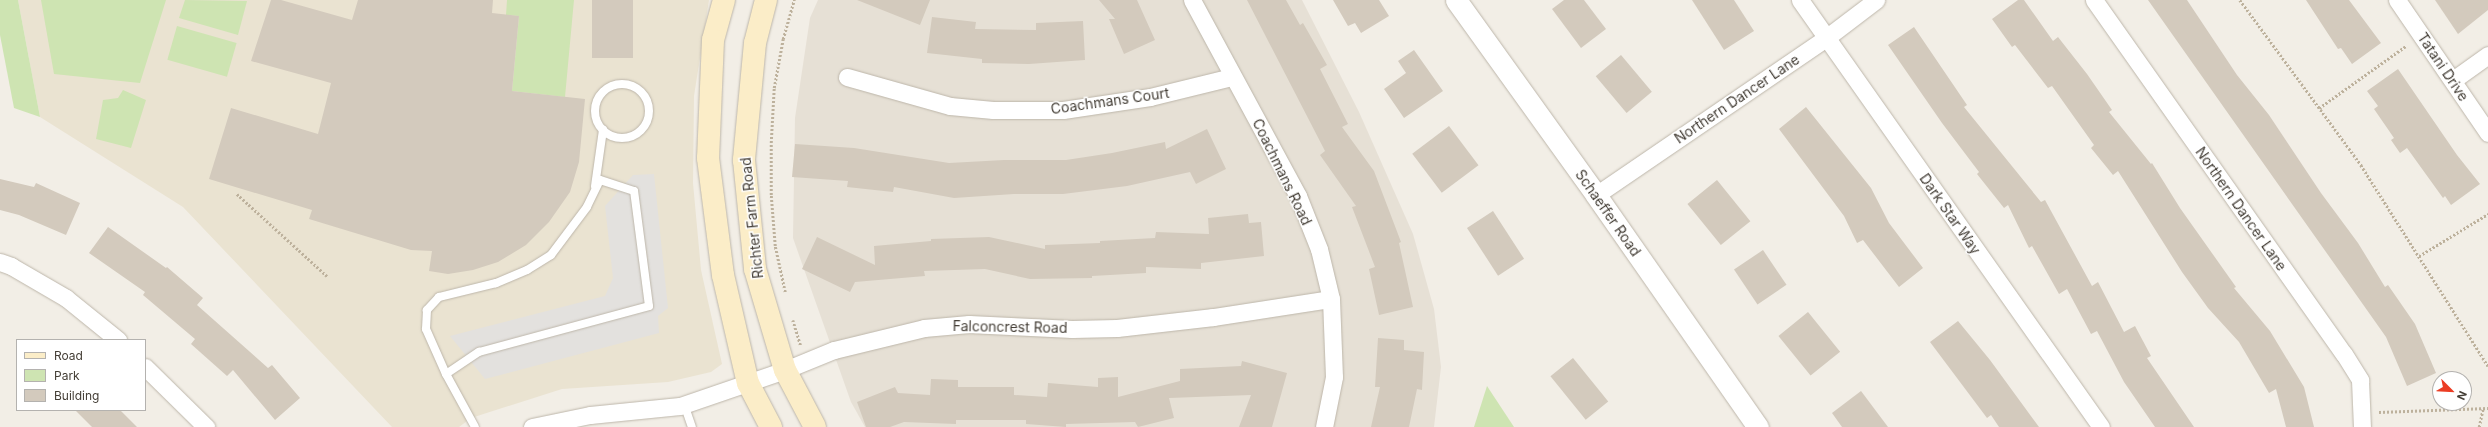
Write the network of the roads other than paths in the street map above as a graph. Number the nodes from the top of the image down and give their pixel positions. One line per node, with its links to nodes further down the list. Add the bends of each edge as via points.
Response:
1 (724, 0): 24 (main road, via 713,40 708,158 723,275)
2 (766, 0): 22 (main road, Richter Farm Road, via 755,43 744,160 755,269)
3 (1192, 0): 12 (street, Coachmans Road)
4 (1456, 0): 17 (street, Schaeffer Road)
5 (1800, 0): 9 (street, Dark Star Way)
6 (1876, 0): 9 (street, Northern Dancer Lane)
7 (2094, 0): 26 (street, Northern Dancer Lane, via 2344,354 2360,380)
8 (2397, 0): 13 (street, Tatani Drive)
9 (1826, 38): 17 (street, Northern Dancer Lane); 35 (street, Dark Star Way)
10 (2488, 55): 13 (street)
11 (847, 77): 12 (street, Coachmans Court, via 950,106 993,110 1063,110 1150,98)
12 (1232, 77): 19 (street, Coachmans Road, via 1298,196 1318,249)
13 (2453, 80): 15 (street, Tatani Drive)
14 (602, 130): 14 (lane, via 595,109 602,93 618,84 636,88 643,94 648,114 644,127 638,133 621,138 613,137); 16 (lane)
15 (2488, 133)
16 (593, 194): 23 (lane, via 587,208 551,255 527,270 496,283 439,297 427,310 426,329); 23 (lane, via 600,180 634,191 649,306 479,352)
17 (1596, 195): 34 (street, Schaeffer Road)
18 (0, 262): 20 (street, via 66,298)
19 (1331, 299): 22 (street, Falconcrest Road, via 1117,328 969,324 924,328 868,340); 33 (street, Coachmans Road, via 1334,377)
20 (117, 339)
21 (146, 368): 27 (street)
22 (785, 370): 24 (street, Falconcrest Road); 32 (main road, Richter Farm Road)
23 (446, 374): 28 (lane)
24 (748, 383): 25 (street, Falconcrest Road); 31 (main road)
25 (684, 404): 29 (street, Falconcrest Road, via 590,415); 30 (lane)
26 (2362, 420)
27 (206, 427)
28 (475, 427)
29 (532, 427)
30 (692, 427)
31 (771, 427)
32 (815, 427)
33 (1324, 427)
34 (1758, 427)
35 (2101, 427)

